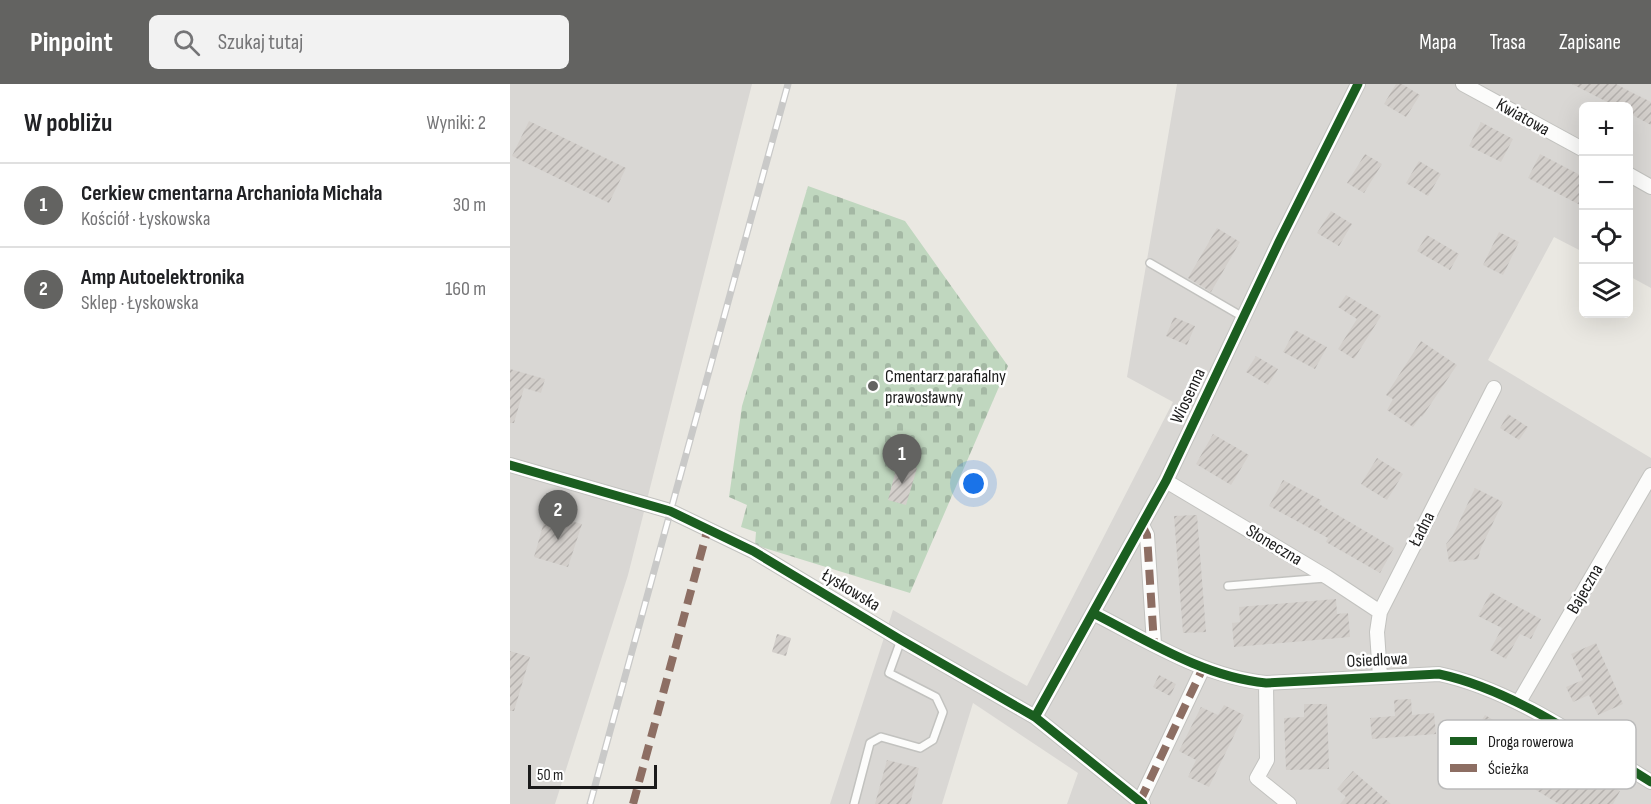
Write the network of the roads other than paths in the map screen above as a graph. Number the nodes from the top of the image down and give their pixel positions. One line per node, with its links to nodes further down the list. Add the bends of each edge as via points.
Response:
1 (1358, 84): 7 (street, Wiosenna)
2 (1463, 84): 3 (street, Kwiatowa)
3 (1579, 147)
4 (1633, 176): 5 (street)
5 (1651, 187)
6 (1150, 263): 7 (lane)
7 (1244, 317): 11 (street, Wiosenna)
8 (1494, 388): 15 (street, Ładna)
9 (510, 465): 17 (street, Łyskowska, via 670,511 708,528)
10 (1651, 475): 22 (street, Bajeczna)
11 (1166, 481): 12 (street, Wiosenna); 13 (street, Słoneczna)
12 (1142, 525): 16 (street, Wiosenna); 18 (street, via 1147,535)
13 (1327, 578): 14 (lane); 15 (street, Słoneczna)
14 (1228, 586)
15 (1380, 612): 20 (street, Ładna)
16 (1093, 613): 18 (street, Osiedlowa); 23 (street, Wiosenna)
17 (901, 640): 23 (street, Łyskowska); 28 (lane, via 889,673 936,697 943,712 933,740 920,748 881,737 870,743)
18 (1154, 644): 19 (street, Osiedlowa)
19 (1203, 668): 21 (street, Osiedlowa, via 1242,681); 27 (street)
20 (1380, 676): 21 (street, Osiedlowa); 22 (street, Osiedlowa, via 1439,674)
21 (1266, 683): 29 (street, via 1267,760 1257,778)
22 (1519, 702): 24 (street, Osiedlowa)
23 (1035, 717): 27 (street, Łyskowska)
24 (1549, 720)
25 (1636, 773): 26 (street, Osiedlowa)
26 (1651, 782)
27 (1141, 803)
28 (854, 804)
29 (1289, 804)

